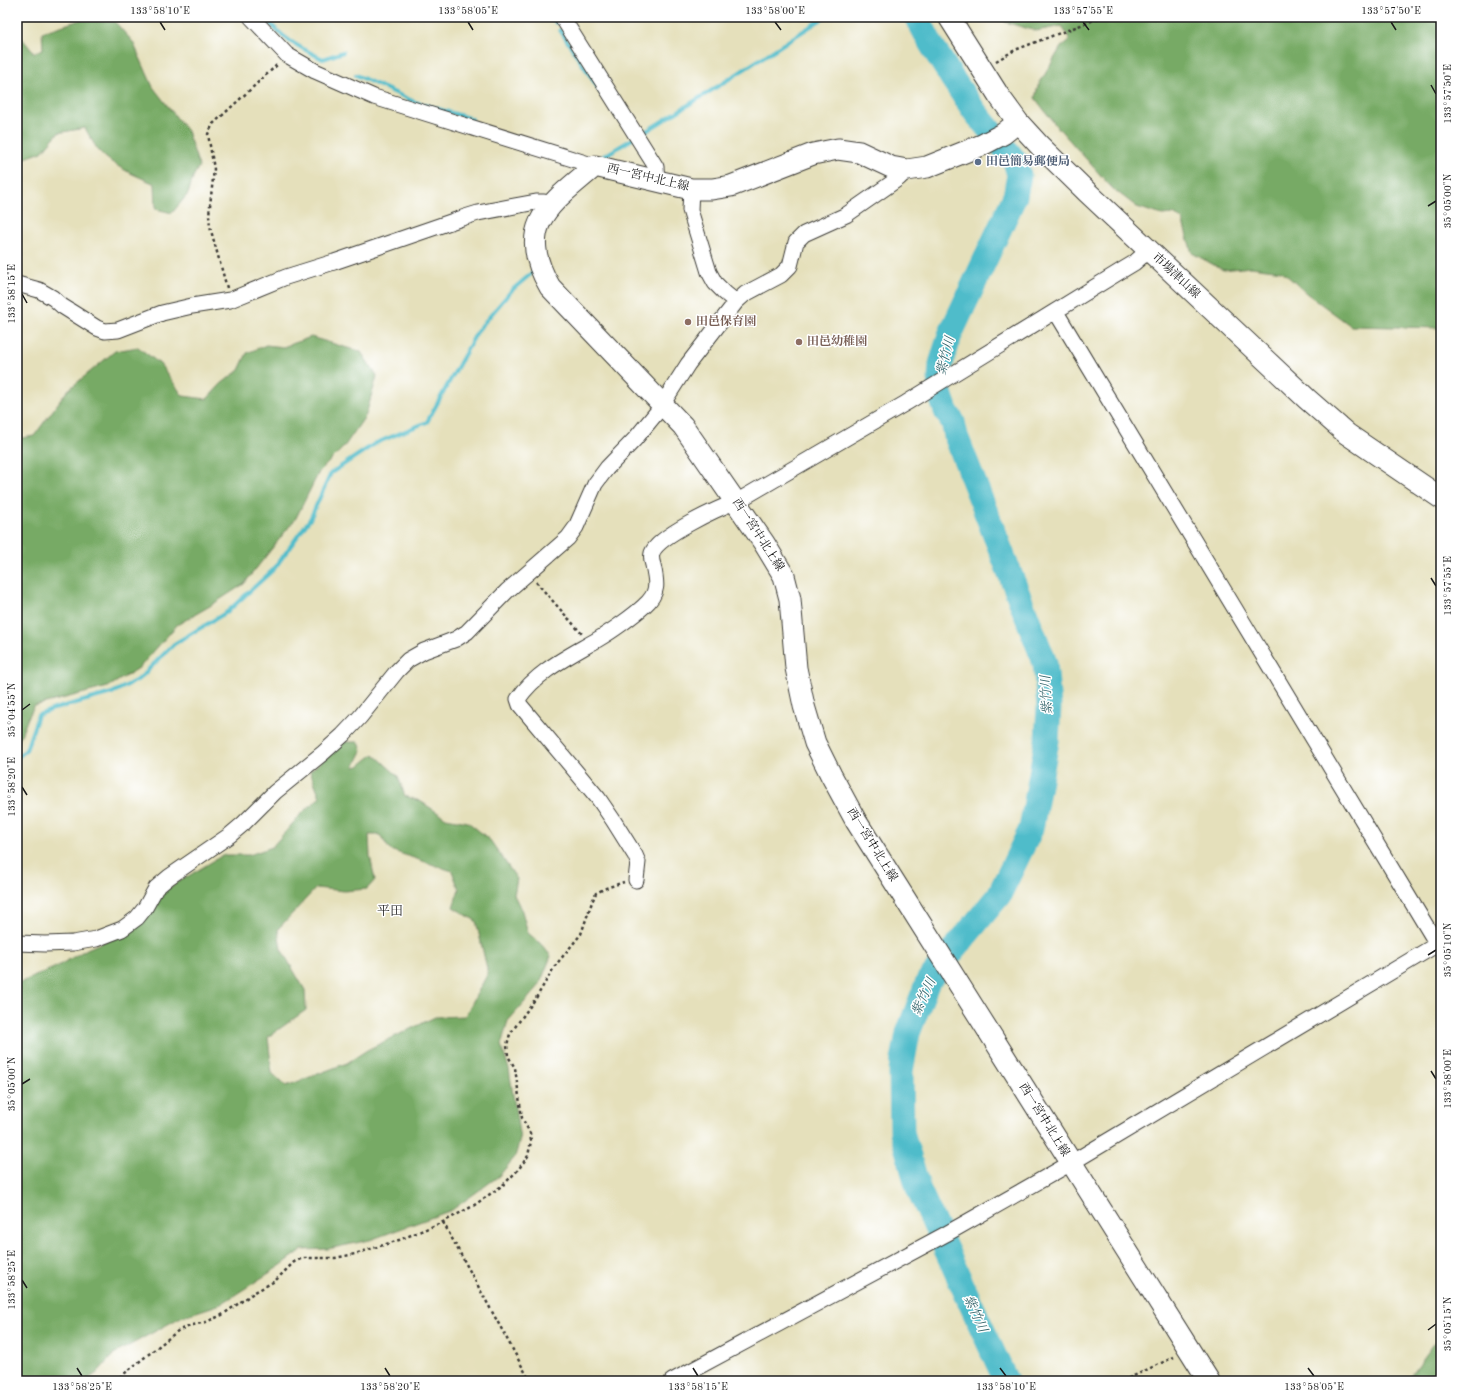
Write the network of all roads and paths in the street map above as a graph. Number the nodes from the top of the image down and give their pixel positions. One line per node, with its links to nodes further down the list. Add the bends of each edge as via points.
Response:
1 (251, 17): 6 (street)
2 (562, 17): 10 (street, via 656,167)
3 (948, 17): 7 (main road, 市場津山線, via 999,96)
4 (1102, 17): 5 (path)
5 (1015, 50)
6 (287, 56): 8 (street, via 374,97); 15 (path, via 212,124 208,134 214,169 210,227)
7 (1011, 128): 9 (main road, 西一宮中北上線, via 982,145 927,167); 13 (main road, 市場津山線, via 1040,146)
8 (595, 166): 10 (main road, 西一宮中北上線); 12 (main road, 西一宮中北上線)
9 (907, 170): 11 (main road, 西一宮中北上線, via 859,152 838,149 813,154 731,186); 16 (street, via 846,215 804,234 796,242 790,266 781,275 745,294)
10 (657, 180): 11 (main road, 西一宮中北上線)
11 (690, 189): 16 (street, via 690,210 709,272 720,288)
12 (551, 205): 15 (street, via 536,202 478,213 286,277); 18 (main road, 西一宮中北上線, via 537,227 535,244 542,273 550,287)
13 (1149, 250): 17 (street, via 1134,263); 19 (main road, 市場津山線, via 1347,434)
14 (17, 284): 15 (street, via 39,290 85,321 105,331 118,330 162,313)
15 (230, 300)
16 (736, 302): 18 (street, via 688,364)
17 (1056, 312): 20 (street); 25 (street)
18 (663, 404): 20 (main road, 西一宮中北上線, via 683,426); 21 (street, via 595,484 576,527 568,538)
19 (1441, 498)
20 (736, 502): 22 (street, via 721,507 659,543 651,559 657,584 654,595 644,606); 26 (main road, 西一宮中北上線, via 784,576 790,599 796,668 804,706 815,743 831,775 856,821)
21 (528, 572): 22 (path); 24 (street, via 507,590 468,632 408,660 343,735 275,792 230,835 168,877 156,888 137,918 122,929 96,939 73,943)
22 (589, 644): 23 (street, via 539,675 518,699 520,706 598,798 613,820 638,862)
23 (636, 880): 27 (path, via 627,880 596,893 578,938 555,966 510,1034 508,1056 515,1068 522,1118 530,1133 528,1156 503,1185 474,1206)
24 (17, 943)
25 (1439, 943): 26 (street)
26 (1071, 1163): 28 (main road, 西一宮中北上線); 31 (street, via 946,1234)
27 (443, 1222): 29 (path, via 355,1254 335,1258 303,1258 294,1262 275,1281 222,1315 179,1330); 30 (path)
28 (1189, 1350): 32 (path); 33 (main road, 西一宮中北上線)
29 (114, 1381)
30 (530, 1381)
31 (672, 1381)
32 (1123, 1381)
33 (1209, 1381)

